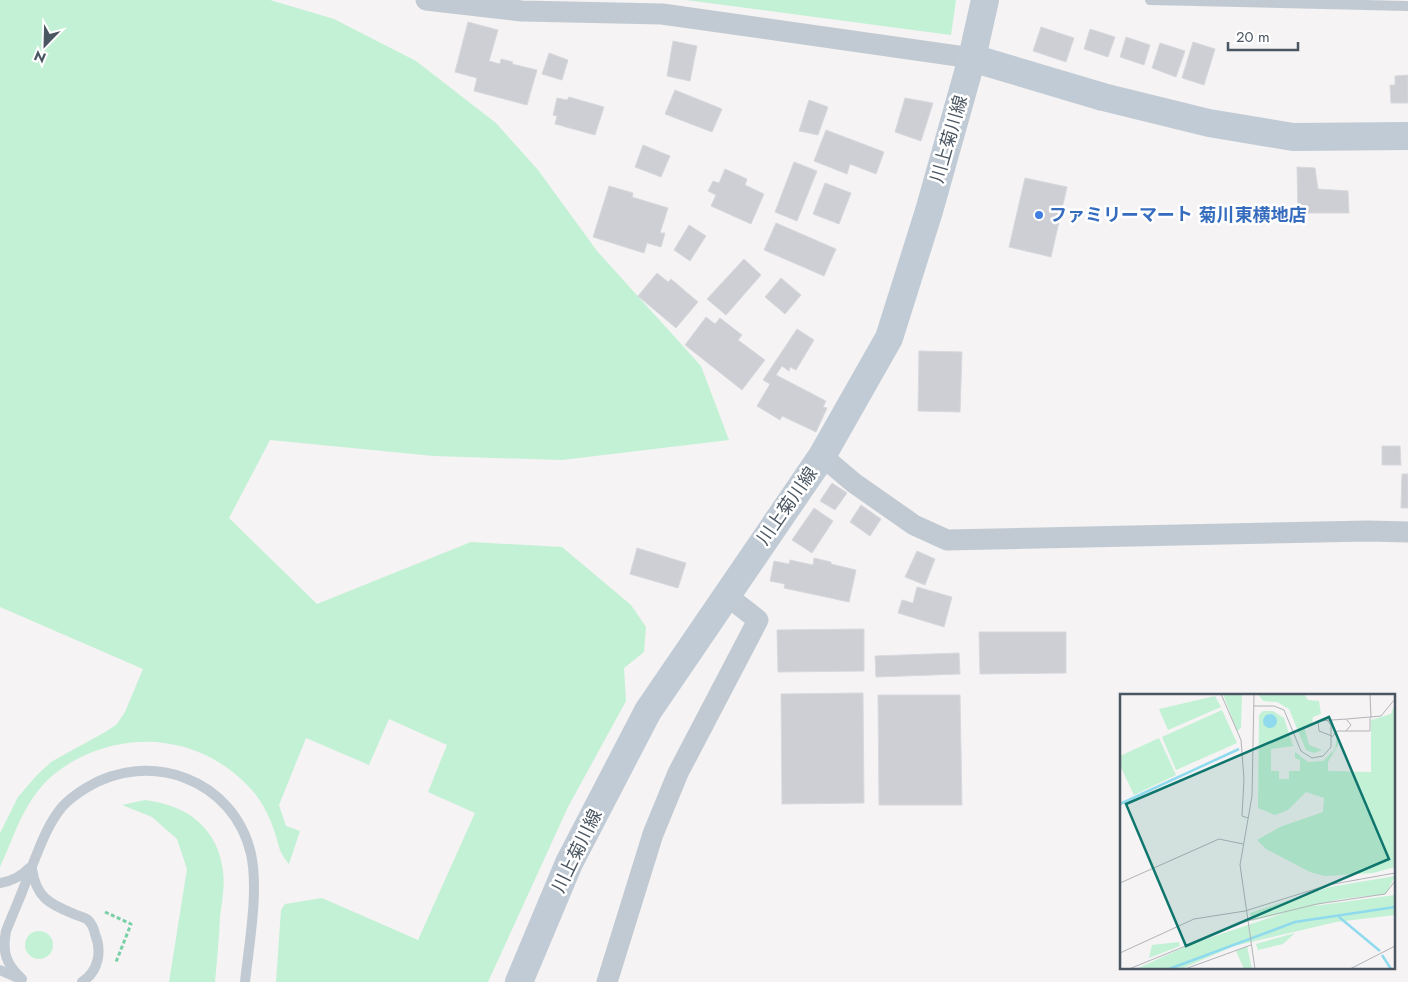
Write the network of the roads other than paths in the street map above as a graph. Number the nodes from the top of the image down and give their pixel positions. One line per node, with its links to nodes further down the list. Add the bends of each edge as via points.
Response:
1 (426, 0): 5 (street, via 522,10 662,14)
2 (985, 0): 5 (main road, 川上菊川線)
3 (1150, 0): 4 (lane)
4 (1408, 6)
5 (972, 58): 6 (main road, via 1103,97 1209,123 1293,137); 7 (main road, 川上菊川線, via 890,338)
6 (1408, 136)
7 (822, 456): 8 (street, via 914,525 947,540); 9 (main road, 川上菊川線)
8 (1408, 532)
9 (726, 595): 17 (main road, 川上菊川線, via 648,711 569,863); 18 (street, via 758,620 678,773 653,834)
10 (37, 854): 11 (lane); 12 (lane, via 23,875); 16 (lane, via 63,806 106,778 136,770 152,770 201,785 230,809 251,854 252,906)
11 (32, 868): 14 (lane, via 3,944 12,970); 15 (lane, via 40,894 50,903 89,921 94,930 99,955 95,968)
12 (0, 883)
13 (0, 970): 14 (lane)
14 (25, 981)
15 (82, 982)
16 (245, 982)
17 (519, 982)
18 (607, 982)

